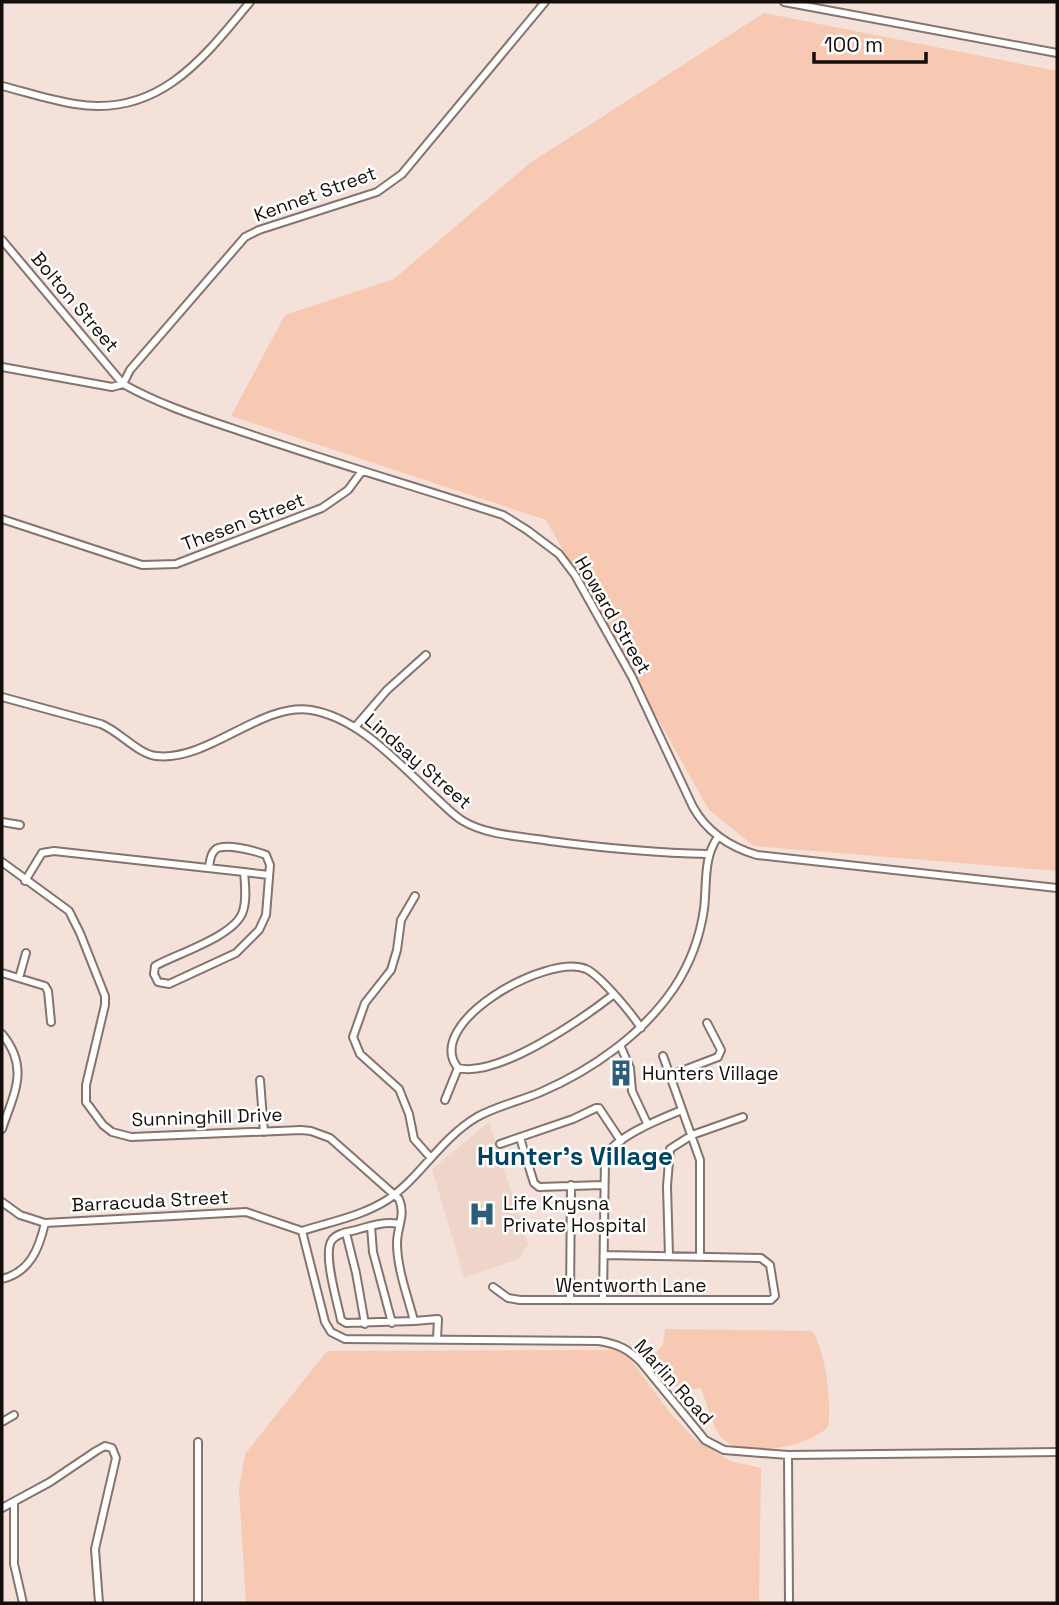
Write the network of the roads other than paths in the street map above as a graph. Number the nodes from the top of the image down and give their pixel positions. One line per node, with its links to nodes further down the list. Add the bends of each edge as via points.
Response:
1 (250, 2): 5 (street, via 209,50 160,91 97,106)
2 (545, 2): 8 (street, Kennet Street, via 402,174 377,192 245,237 130,370)
3 (785, 2): 4 (street)
4 (1057, 52)
5 (2, 86)
6 (2, 240): 8 (street, Bolton Street)
7 (2, 366): 8 (street, Howard Street, via 112,387)
8 (123, 384): 9 (street, Howard Street, via 147,398)
9 (362, 471): 10 (street, Thesen Street, via 348,489 322,508 176,564 142,565); 16 (street, Howard Street, via 503,515 559,554 582,585 632,677 698,817)
10 (2, 519)
11 (426, 655): 13 (street)
12 (2, 697): 13 (street, Lindsay Street, via 101,724 156,756 210,744 288,711 313,710)
13 (356, 726): 17 (street, Lindsay Street, via 456,816 480,829 617,850)
14 (2, 822): 15 (street)
15 (20, 825)
16 (718, 837): 17 (street); 23 (street, Howard Street, via 748,852 775,858)
17 (709, 854): 31 (street, via 704,909 694,950 674,988)
18 (2, 862): 22 (street, Sunninghill Drive)
19 (209, 867): 20 (street); 21 (street, via 215,850 233,847 267,855); 22 (street, via 51,851 42,853)
20 (244, 872): 21 (street); 21 (street, via 240,918 155,966 158,982 178,981 242,948 265,920)
21 (269, 875)
22 (25, 881): 43 (street, Sunninghill Drive, via 69,911 105,996 86,1094 86,1102 103,1125 122,1136 145,1138)
23 (1057, 888)
24 (415, 896): 48 (street, via 401,920 391,970 365,1003 353,1037 360,1054 399,1089 414,1139)
25 (26, 953): 27 (street)
26 (2, 973): 27 (street)
27 (19, 978): 29 (street, via 48,991)
28 (613, 995): 31 (street); 35 (street, via 537,1047 472,1070); 35 (street, via 595,974 581,967 520,980 496,994 457,1031 451,1050)
29 (51, 1022)
30 (707, 1023): 36 (street, via 720,1051 718,1057)
31 (641, 1028): 33 (street)
32 (2, 1034): 42 (street, via 19,1075)
33 (620, 1045): 41 (street, via 630,1068 632,1091); 48 (street, via 560,1083 480,1115)
34 (663, 1056): 36 (street)
35 (458, 1068): 38 (street)
36 (671, 1075): 39 (street)
37 (260, 1080): 43 (street)
38 (445, 1100)
39 (682, 1110): 41 (street); 44 (street)
40 (743, 1117): 44 (street)
41 (647, 1123): 46 (street)
42 (2, 1129)
43 (264, 1132): 51 (street, Sunninghill Drive, via 321,1133)
44 (692, 1135): 59 (street, via 673,1146 668,1156); 60 (street, via 701,1165)
45 (520, 1138): 46 (street, via 596,1108 606,1115); 47 (street); 49 (street, via 536,1185)
46 (621, 1141): 50 (street, via 605,1157)
47 (500, 1144)
48 (430, 1157): 51 (street)
49 (571, 1185): 50 (street); 64 (street)
50 (603, 1185): 58 (street)
51 (395, 1194): 54 (street, via 402,1210); 56 (street, via 373,1208)
52 (2, 1202): 53 (street, Barracuda Street, via 20,1215)
53 (45, 1223): 56 (street, Barracuda Street, via 246,1212); 61 (street, via 33,1258 19,1272)
54 (399, 1224): 55 (street); 65 (street, via 397,1246)
55 (370, 1226): 57 (street); 66 (street)
56 (302, 1231): 68 (street, Marlin Road, via 331,1332 345,1339)
57 (346, 1233): 67 (street); 67 (street, via 332,1240 327,1251 338,1304 343,1322)
58 (604, 1255): 59 (street); 63 (street)
59 (668, 1256): 60 (street)
60 (700, 1256): 63 (street, Wentworth Lane, via 767,1261 776,1293 771,1300)
61 (2, 1279)
62 (494, 1287): 64 (street, Wentworth Lane, via 513,1299)
63 (603, 1299): 64 (street, Wentworth Lane)
64 (570, 1300)
65 (414, 1321): 66 (street); 68 (street, via 438,1319)
66 (392, 1323): 67 (street)
67 (365, 1324)
68 (437, 1339): 73 (street, Marlin Road, via 618,1344 641,1362 705,1440 724,1450)
69 (15, 1415): 70 (street)
70 (2, 1422)
71 (198, 1442): 78 (street)
72 (1057, 1452): 73 (street, Marlin Road)
73 (788, 1455): 79 (street)
74 (14, 1503): 75 (street); 76 (street, via 14,1564); 77 (street, via 106,1446 112,1448 116,1458 96,1549)
75 (2, 1508)
76 (23, 1603)
77 (99, 1603)
78 (198, 1603)
79 (789, 1603)

